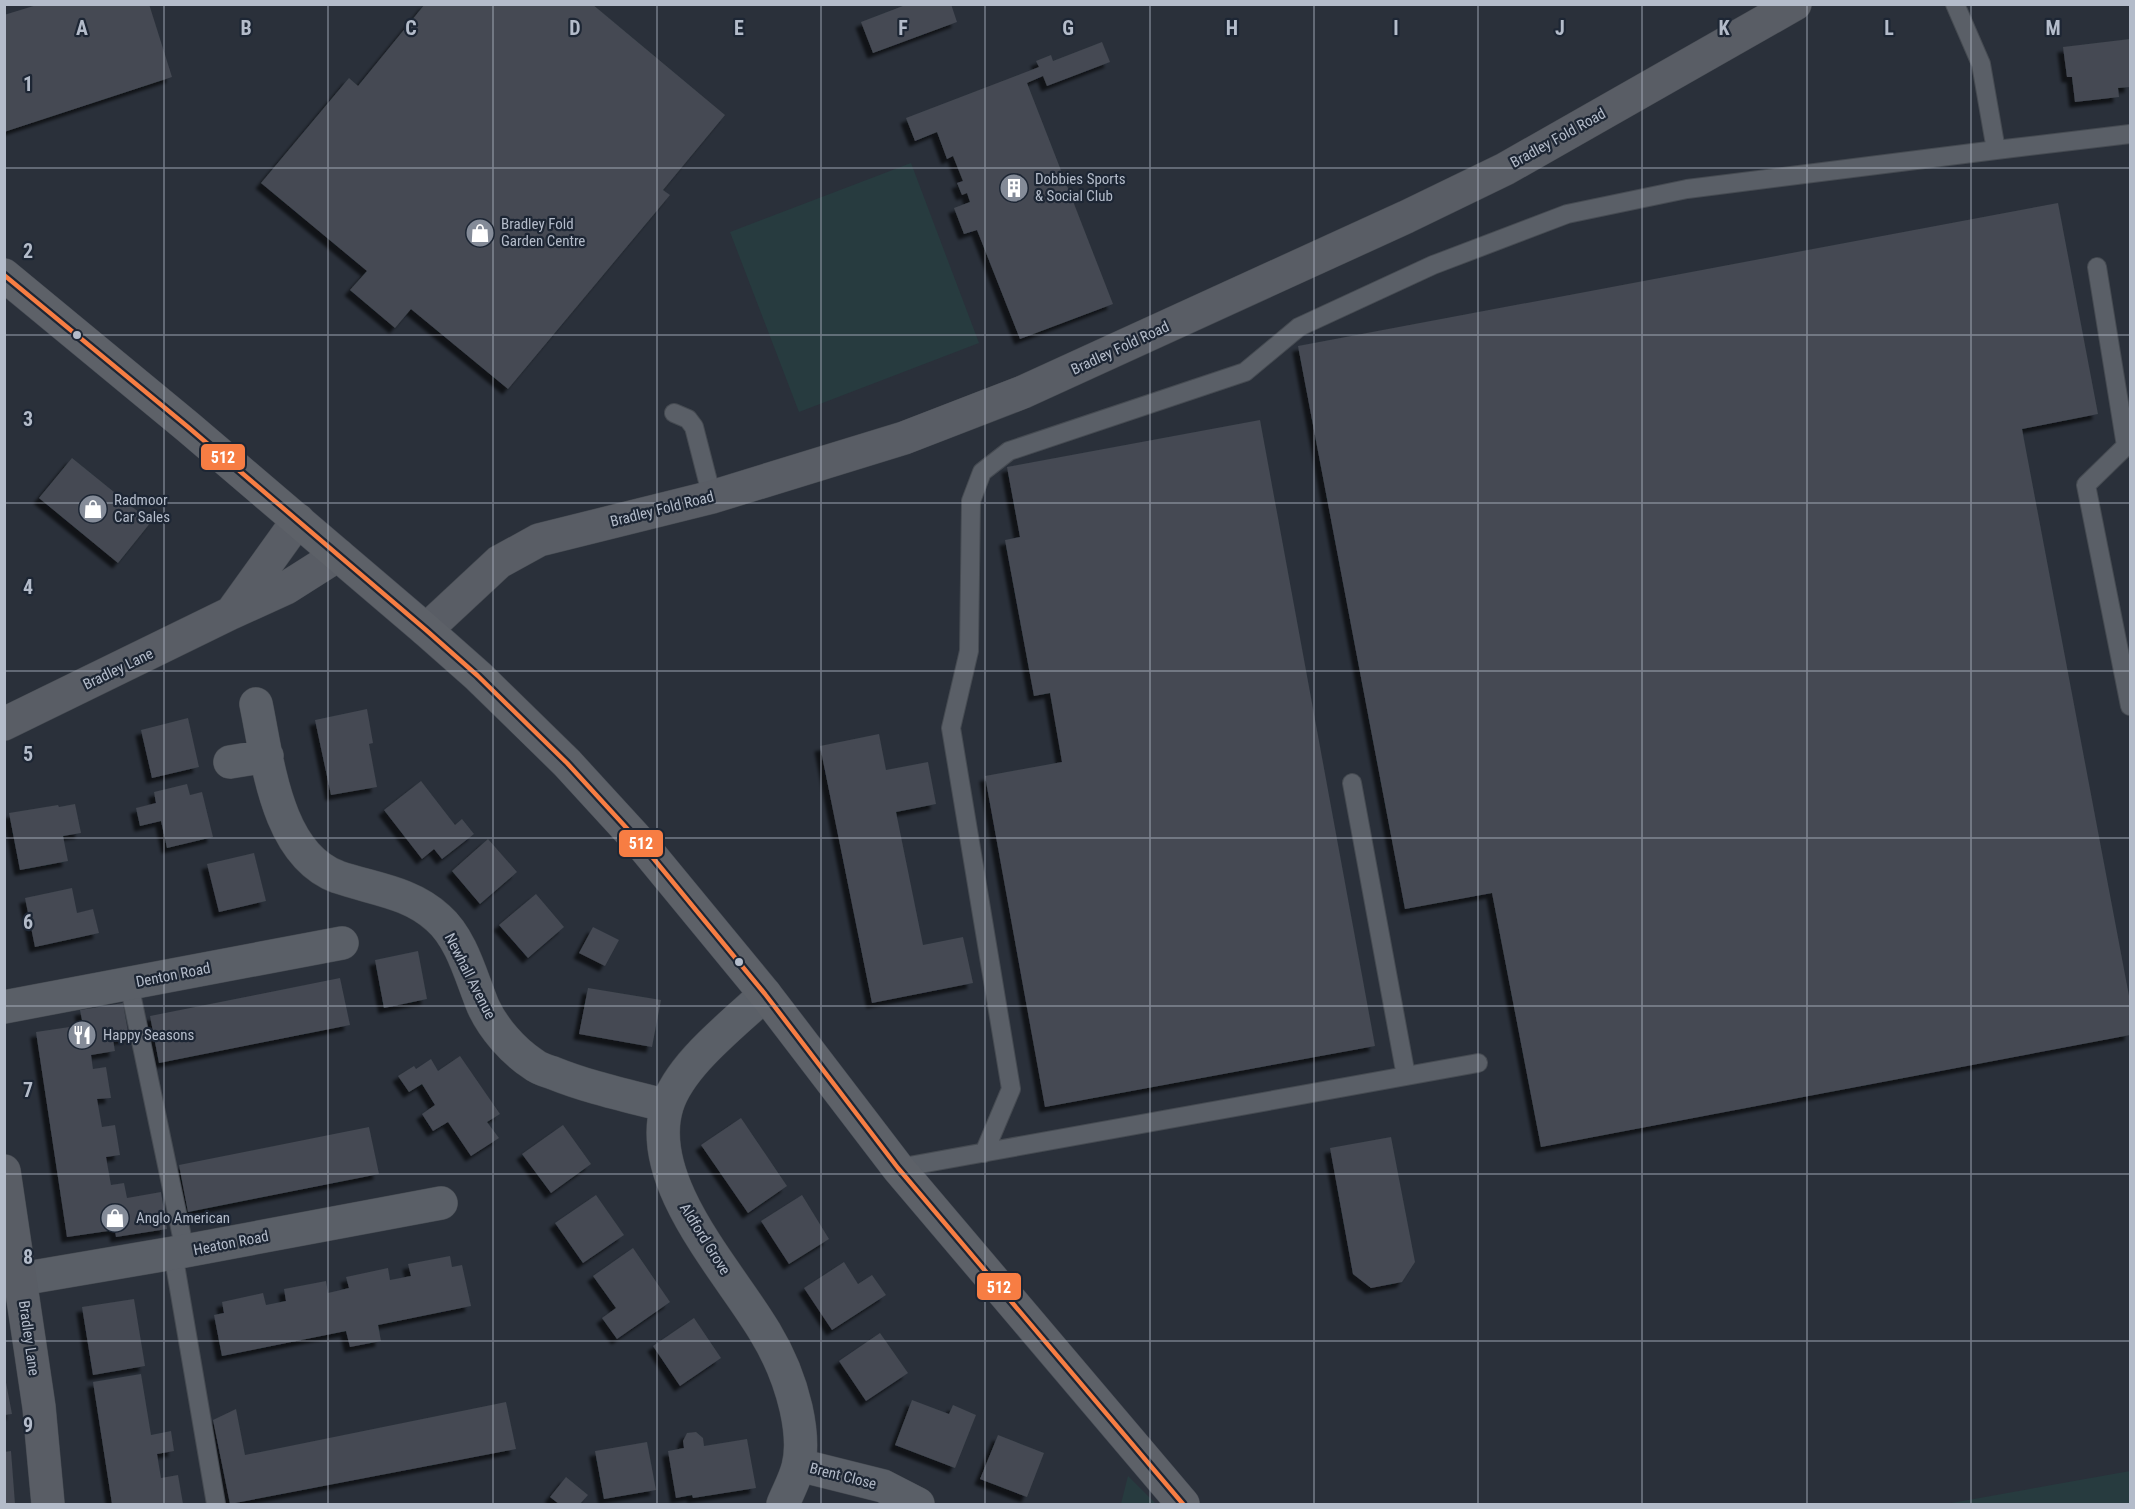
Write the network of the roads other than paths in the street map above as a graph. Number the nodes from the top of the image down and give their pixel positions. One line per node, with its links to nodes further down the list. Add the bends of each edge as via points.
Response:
1 (1795, 4): 9 (street, Bradley Fold Road, via 1505,169 1023,392 904,438)
2 (1955, 4): 4 (lane, via 1981,64)
3 (2130, 134): 4 (lane)
4 (1996, 150): 27 (lane, via 1687,189 1568,214 1433,266 1299,327 1245,372 1009,451 982,472 971,501 969,651 951,728 1011,1089)
5 (2097, 267): 8 (lane)
6 (4, 275): 10 (main road)
7 (674, 413): 9 (lane, via 688,419 694,427)
8 (2128, 446): 15 (lane, via 2086,485)
9 (712, 497): 13 (street, Bradley Fold Road, via 539,540 499,562)
10 (298, 520): 11 (main road); 12 (street, Bradley Lane)
11 (338, 555): 12 (street, Bradley Lane, via 286,588); 13 (main road)
12 (231, 613): 16 (street, Bradley Lane)
13 (426, 630): 22 (main road, via 567,764 644,847)
14 (256, 704): 17 (street, Newhall Avenue)
15 (2130, 706)
16 (4, 724)
17 (267, 756): 18 (street); 26 (street, Newhall Avenue, via 283,820 296,843 316,864 337,876 394,892 439,918 456,941 485,1010 525,1058 573,1082)
18 (230, 762)
19 (1352, 783): 25 (lane)
20 (342, 943): 21 (street, Denton Road)
21 (129, 984): 23 (street, Denton Road); 31 (lane)
22 (765, 994): 26 (street, Aldford Grove, via 681,1076); 28 (main road)
23 (4, 1007)
24 (1478, 1062): 25 (lane)
25 (1407, 1076): 27 (lane)
26 (667, 1106): 33 (street, Aldford Grove, via 665,1150 671,1180 688,1215 781,1362 800,1429)
27 (984, 1153): 28 (lane)
28 (898, 1168): 38 (main road)
29 (4, 1171): 32 (street, Bradley Lane)
30 (441, 1203): 31 (street, Heaton Road)
31 (179, 1252): 32 (street, Heaton Road); 35 (lane)
32 (21, 1279): 34 (street, Bradley Lane)
33 (799, 1465): 36 (street, Aldford Grove); 37 (street, Brent Close, via 883,1486)
34 (48, 1504)
35 (216, 1504)
36 (783, 1504)
37 (918, 1504)
38 (1184, 1504)

